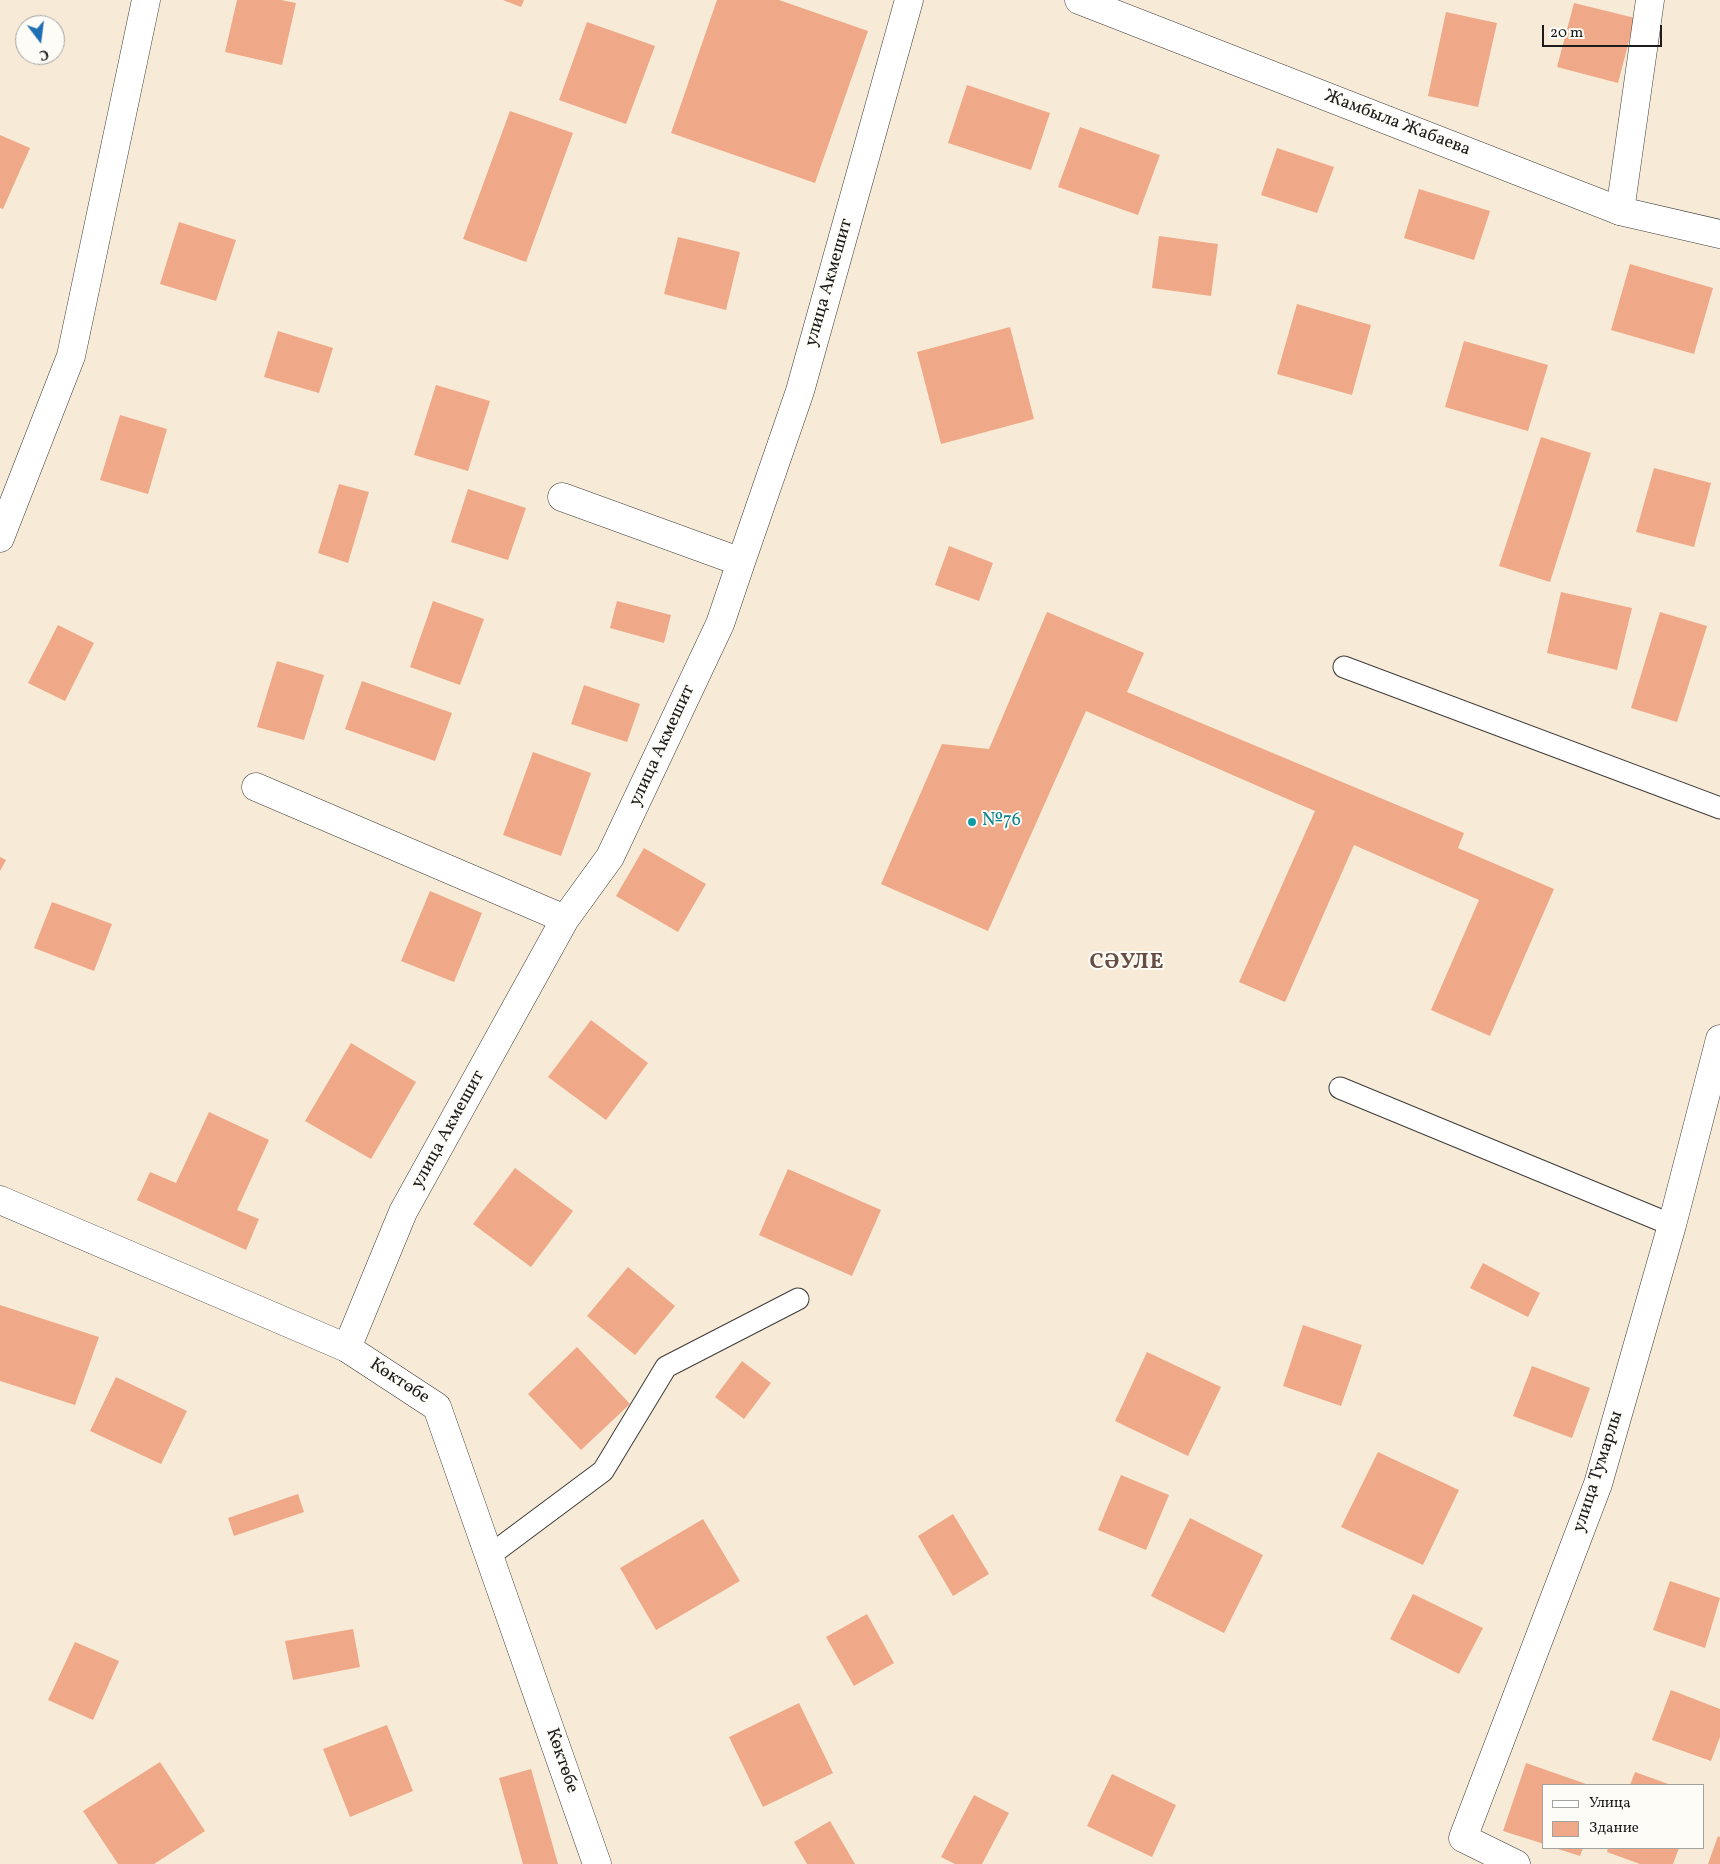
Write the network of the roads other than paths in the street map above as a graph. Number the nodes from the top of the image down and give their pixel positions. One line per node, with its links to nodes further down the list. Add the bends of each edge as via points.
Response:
1 (146, 0): 8 (street, via 72,356)
2 (909, 0): 9 (street, улица Акмешит, via 800,391)
3 (1079, 0): 5 (street, Жамбыла Жабаева)
4 (1650, 0): 5 (street)
5 (1620, 211): 6 (street, Жамбыла Жабаева)
6 (1720, 234)
7 (562, 497): 9 (street)
8 (0, 538)
9 (741, 562): 13 (street, улица Акмешит, via 720,624 610,857)
10 (1344, 666): 12 (lane)
11 (256, 787): 13 (street)
12 (1720, 808)
13 (565, 919): 19 (street, улица Акмешит, via 403,1212)
14 (1720, 1039): 17 (street, улица Тумарлы)
15 (1340, 1088): 17 (lane)
16 (0, 1200): 19 (street, Көктөбе)
17 (1672, 1225): 22 (street, улица Тумарлы, via 1598,1484 1463,1838)
18 (798, 1299): 20 (lane, via 666,1367 603,1471)
19 (347, 1348): 20 (street, Көктөбе, via 436,1407)
20 (489, 1556): 21 (street, Көктөбе)
21 (597, 1864)
22 (1516, 1864)

